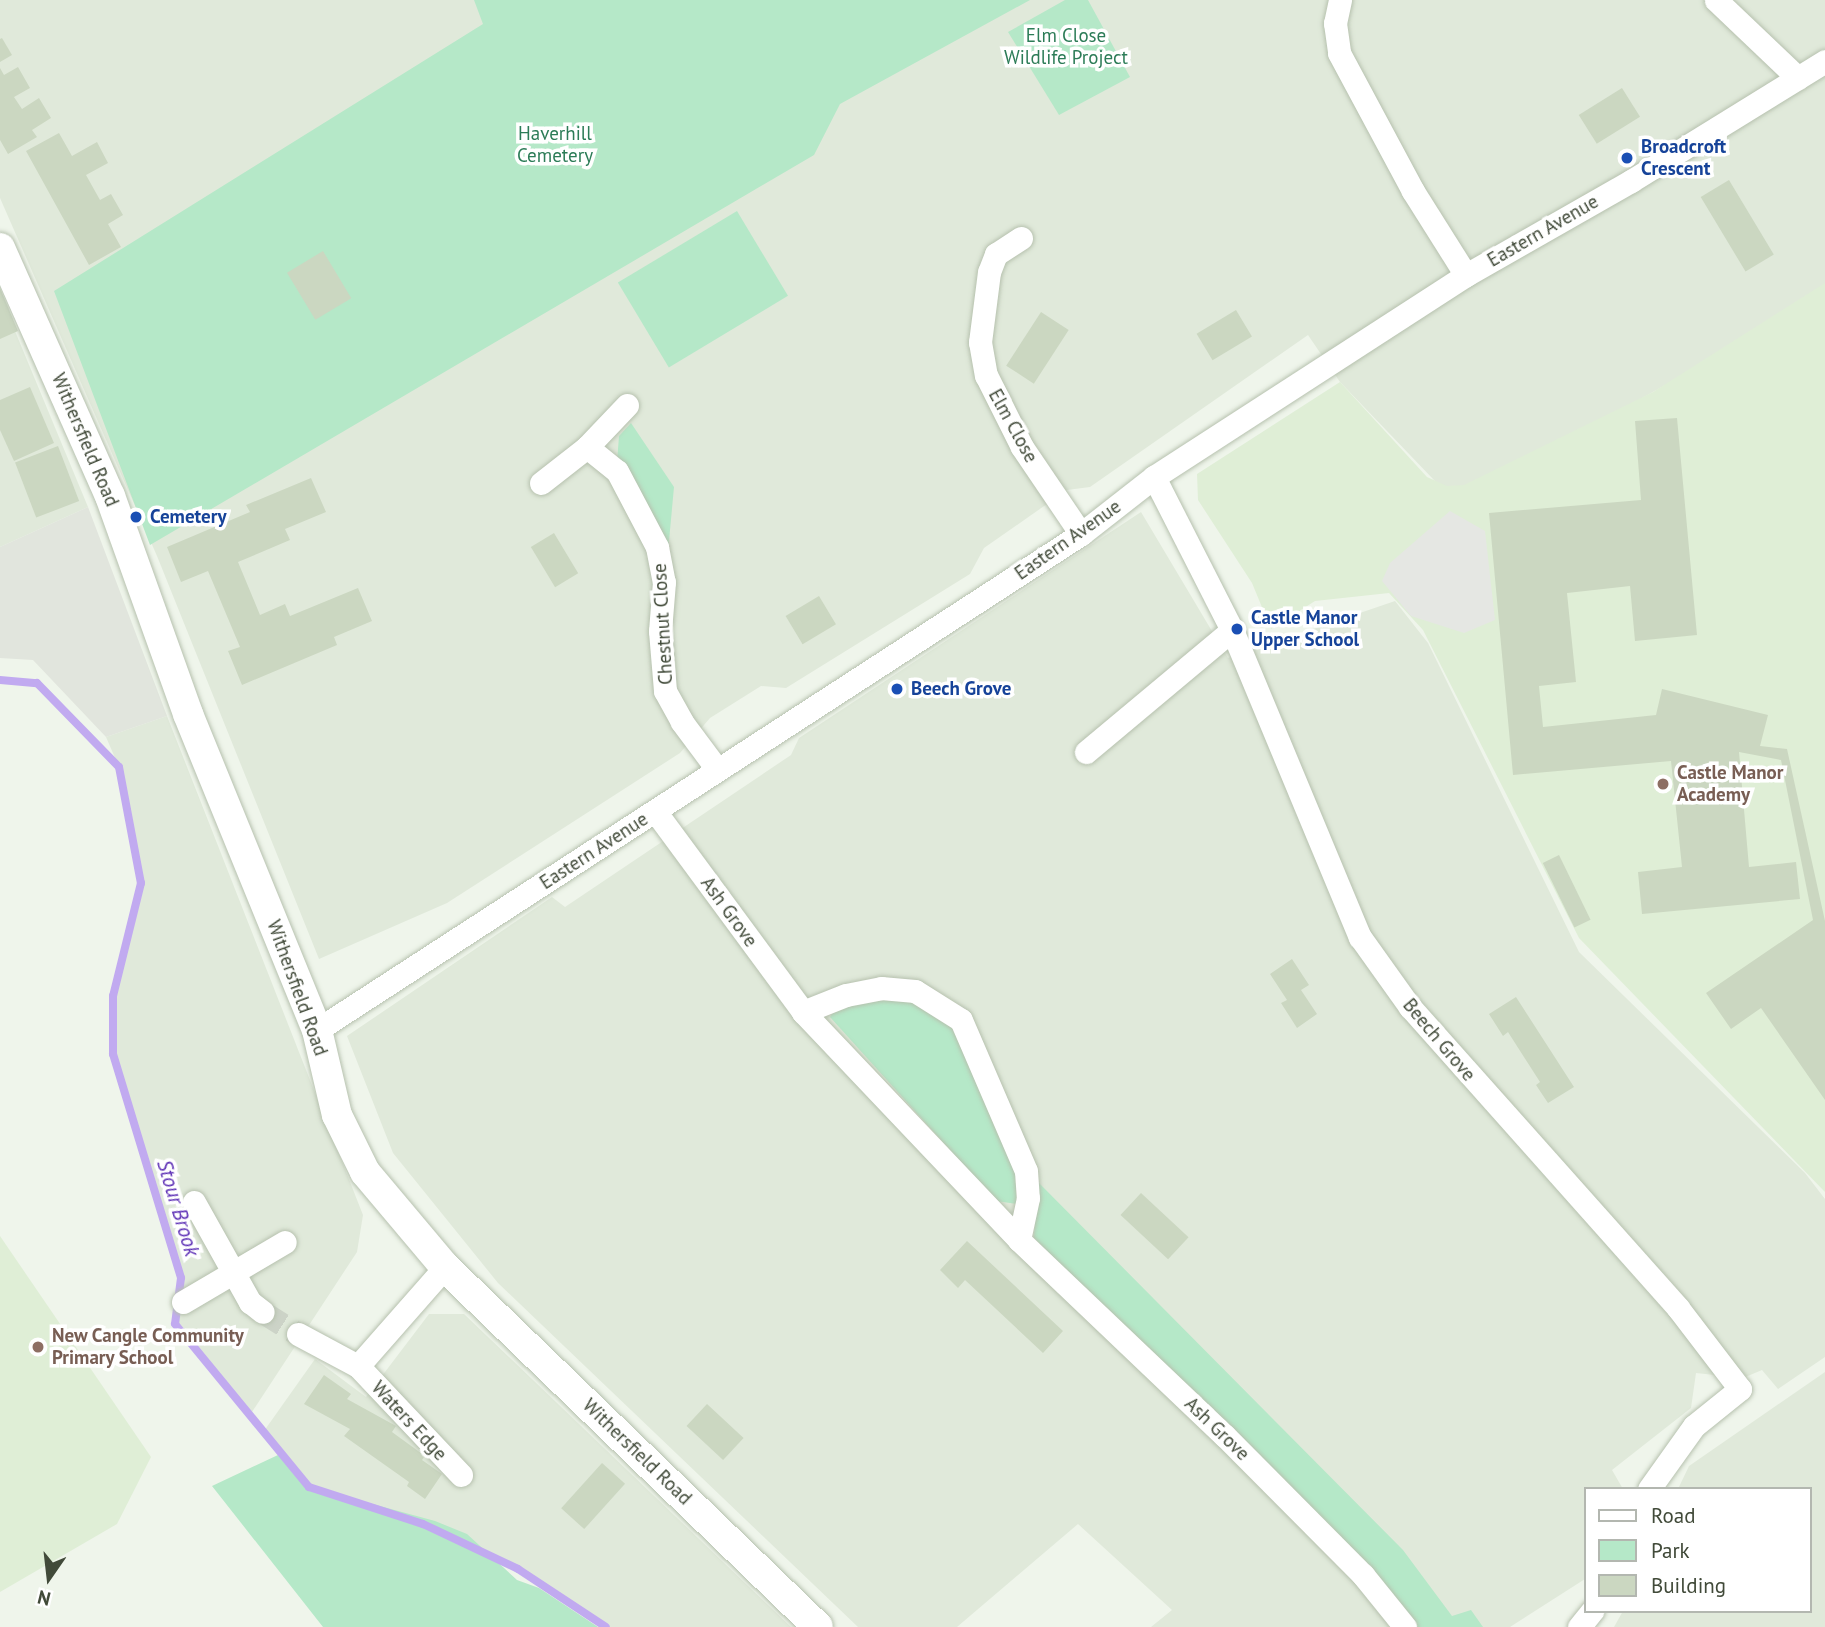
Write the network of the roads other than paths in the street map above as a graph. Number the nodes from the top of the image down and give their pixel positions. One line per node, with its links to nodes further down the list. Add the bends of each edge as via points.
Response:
1 (1340, 0): 7 (street, via 1335,23 1339,52 1413,191)
2 (1716, 0): 4 (street)
3 (1825, 61): 4 (street, Eastern Avenue)
4 (1798, 78): 7 (street, Eastern Avenue)
5 (1021, 238): 12 (street, Elm Close, via 996,254 989,272 980,342 986,375 1022,447)
6 (0, 248): 18 (street, Withersfield Road, via 110,496 188,714)
7 (1466, 275): 10 (street, Eastern Avenue)
8 (627, 405): 9 (street)
9 (587, 447): 11 (street); 15 (street, Chestnut Close, via 617,471 657,547 664,582 660,631 666,691 681,722)
10 (1154, 477): 12 (street, Eastern Avenue); 13 (street, Beech Grove)
11 (541, 483)
12 (1081, 534): 15 (street, Eastern Avenue)
13 (1232, 630): 14 (street); 29 (street, Beech Grove, via 1360,937 1410,1007 1678,1308 1740,1389 1694,1426)
14 (1086, 752)
15 (716, 769): 16 (street, Eastern Avenue)
16 (655, 811): 17 (street, Ash Grove); 18 (street, Eastern Avenue)
17 (803, 1013): 20 (street, Ash Grove); 20 (street, via 846,995 881,988 915,991 961,1020 1026,1171 1028,1198)
18 (317, 1030): 22 (street, Withersfield Road, via 337,1115 365,1172)
19 (194, 1202): 23 (street)
20 (1018, 1240): 32 (street, Ash Grove, via 1235,1445 1363,1575)
21 (285, 1242): 23 (street)
22 (445, 1267): 27 (street, Waters Edge); 31 (street, Withersfield Road)
23 (231, 1272): 24 (street); 25 (street, via 250,1302)
24 (183, 1302)
25 (263, 1312)
26 (298, 1334): 27 (street, Waters Edge)
27 (358, 1366): 28 (street, Waters Edge)
28 (461, 1475)
29 (1650, 1487)
30 (1590, 1613): 33 (street)
31 (818, 1627)
32 (1405, 1627)
33 (1579, 1627)

